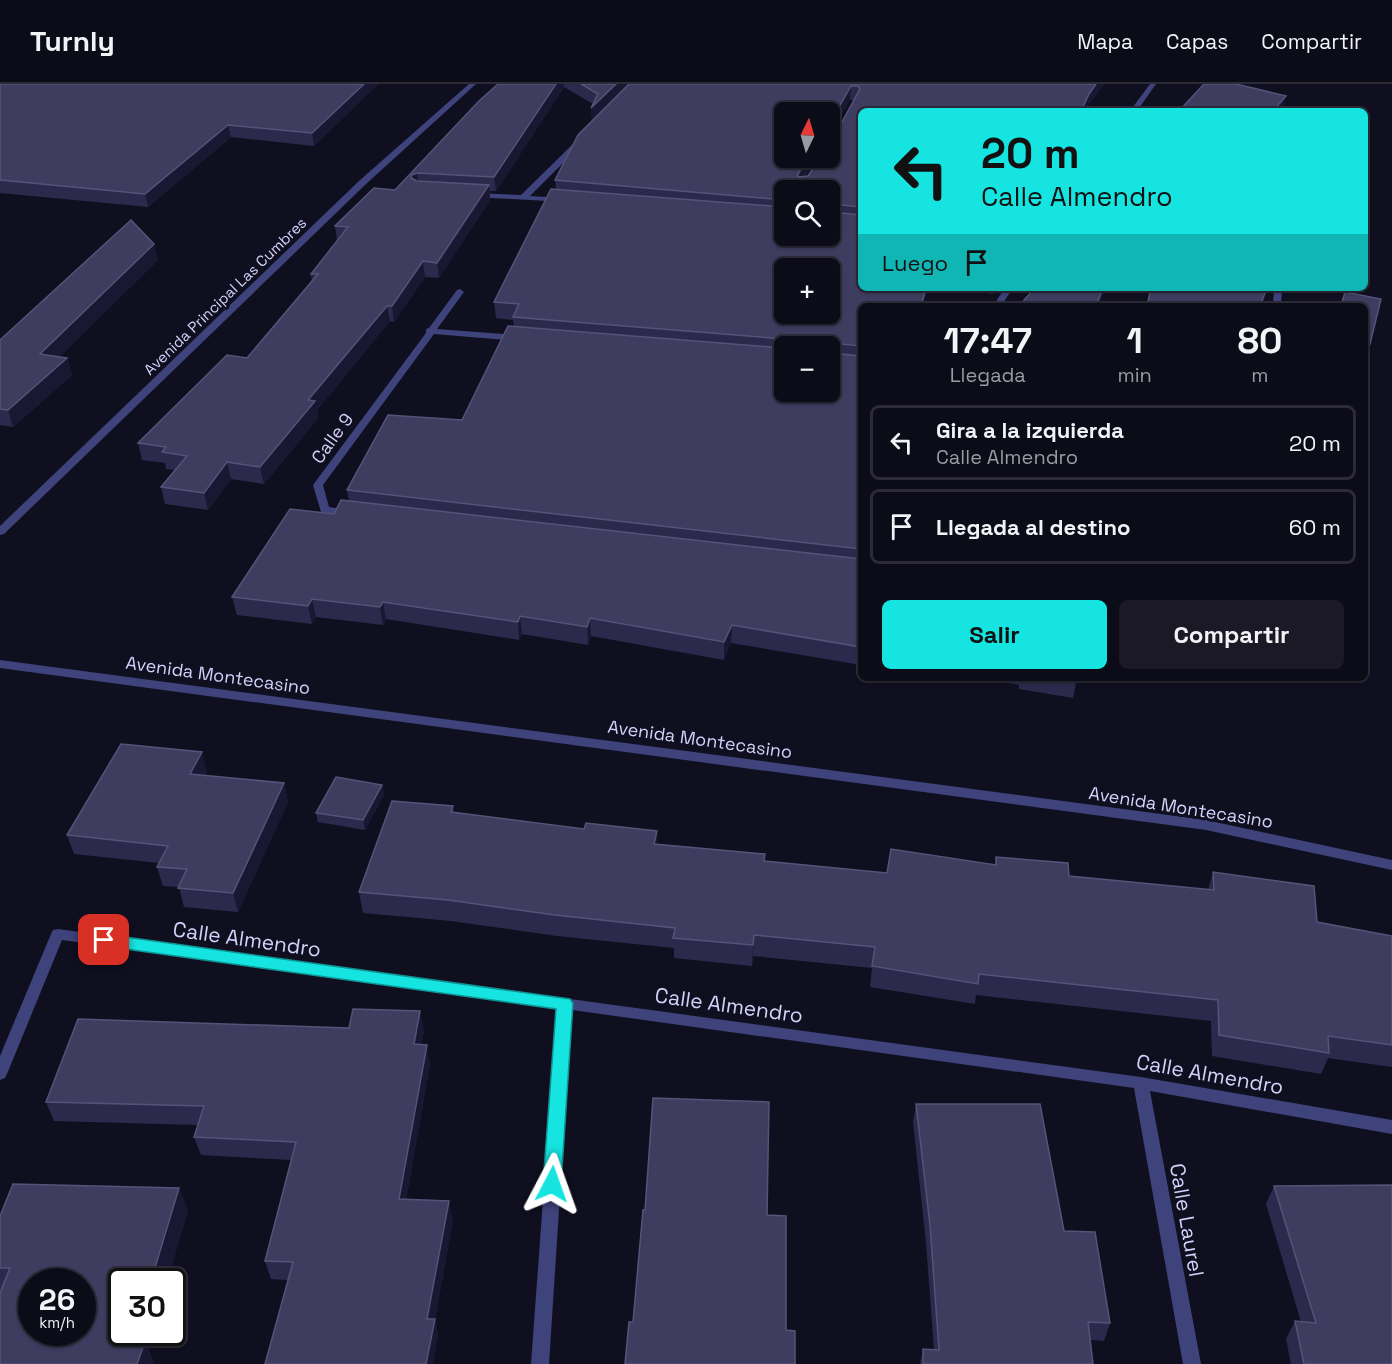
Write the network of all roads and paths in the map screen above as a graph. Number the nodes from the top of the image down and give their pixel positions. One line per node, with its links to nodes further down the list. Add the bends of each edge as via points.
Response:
1 (473, 84): 12 (street, Avenida Principal Las Cumbres, via 362,183)
2 (1153, 84): 3 (street)
3 (1135, 108)
4 (589, 133): 6 (street)
5 (466, 194): 6 (street)
6 (524, 197): 7 (street)
7 (572, 201)
8 (460, 292): 9 (street)
9 (429, 331): 10 (street); 11 (street, Calle 9, via 318,485 325,510)
10 (524, 339)
11 (361, 514)
12 (0, 532)
13 (0, 664): 14 (street, Avenida Montecasino, via 1206,825)
14 (1392, 865)
15 (565, 1003): 16 (street, Calle Almendro, via 58,934); 17 (street, Calle Almendro); 19 (street)
16 (0, 1074)
17 (1141, 1083): 18 (street, Calle Almendro); 20 (street, Calle Laurel)
18 (1392, 1127)
19 (540, 1364)
20 (1192, 1364)

